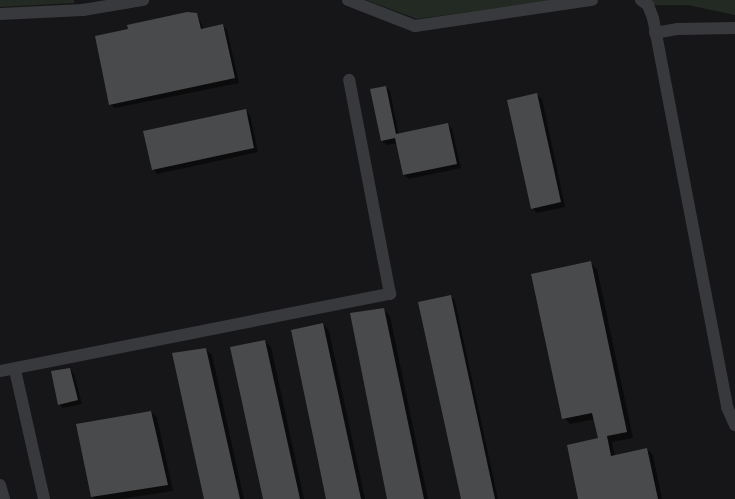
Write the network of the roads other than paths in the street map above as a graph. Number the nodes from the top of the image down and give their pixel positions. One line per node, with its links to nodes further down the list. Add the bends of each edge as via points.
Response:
1 (143, 0): 5 (street)
2 (348, 0): 3 (street, via 415,26)
3 (592, 0)
4 (641, 0): 8 (street, via 648,5)
5 (82, 5): 6 (street)
6 (0, 14)
7 (735, 28): 8 (street, via 677,29)
8 (655, 33): 12 (street, via 727,407)
9 (349, 80): 10 (street, via 390,294)
10 (16, 370): 11 (street); 15 (street)
11 (0, 371)
12 (735, 425)
13 (0, 485): 14 (street)
14 (4, 499)
15 (44, 499)

